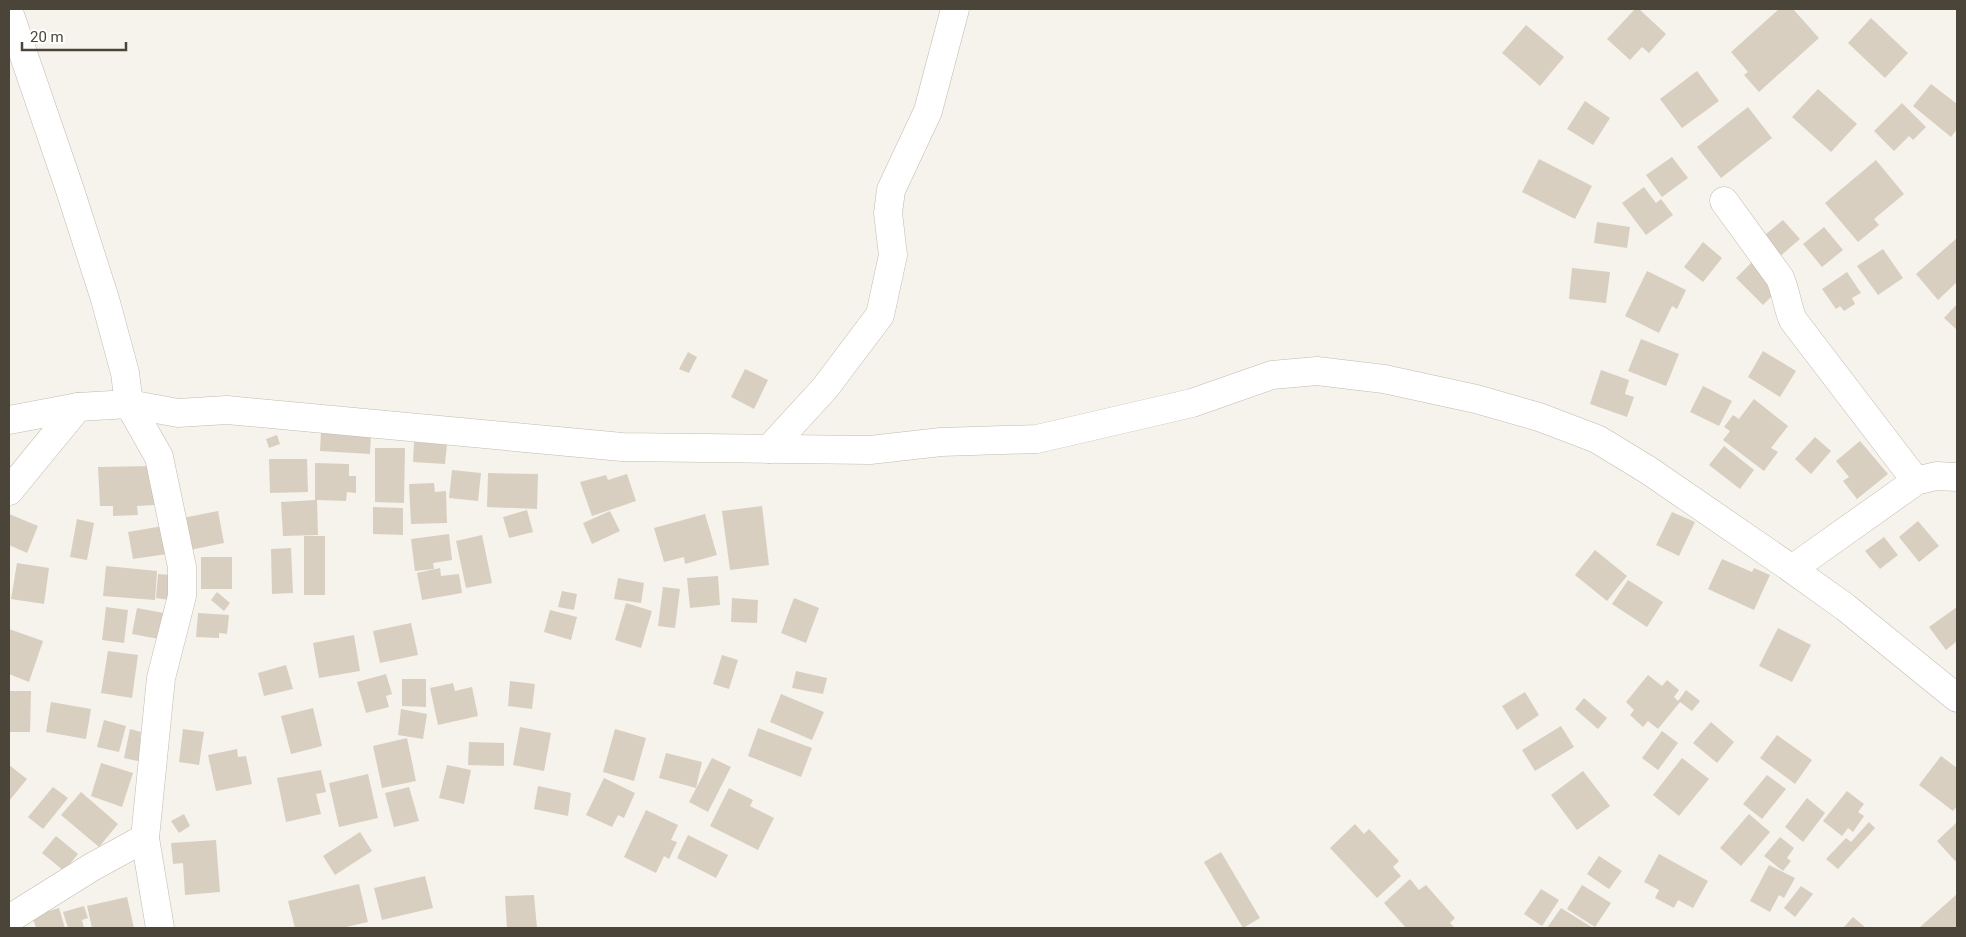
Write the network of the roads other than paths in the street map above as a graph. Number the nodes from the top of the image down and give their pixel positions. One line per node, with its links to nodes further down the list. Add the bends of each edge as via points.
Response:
1 (955, 9): 7 (street, via 928,111 891,190 888,213 893,255 880,315 825,388)
2 (9, 12): 4 (street, via 105,299 125,373)
3 (1724, 201): 9 (street, via 1780,278 1786,304 1794,320)
4 (129, 404): 5 (street); 7 (street, via 178,413 226,410 622,447); 13 (street, via 159,457 182,567 182,596 161,678)
5 (78, 407): 6 (street); 10 (street)
6 (9, 420)
7 (769, 449): 11 (street, via 870,450 941,442 1037,439 1192,403 1272,375 1326,372 1384,379 1476,400 1539,417 1597,439)
8 (1957, 477): 9 (street, via 1936,476)
9 (1916, 481): 11 (street)
10 (9, 492)
11 (1792, 569): 12 (street, via 1845,607)
12 (1957, 698)
13 (145, 838): 14 (street); 15 (street)
14 (9, 919)
15 (160, 928)

